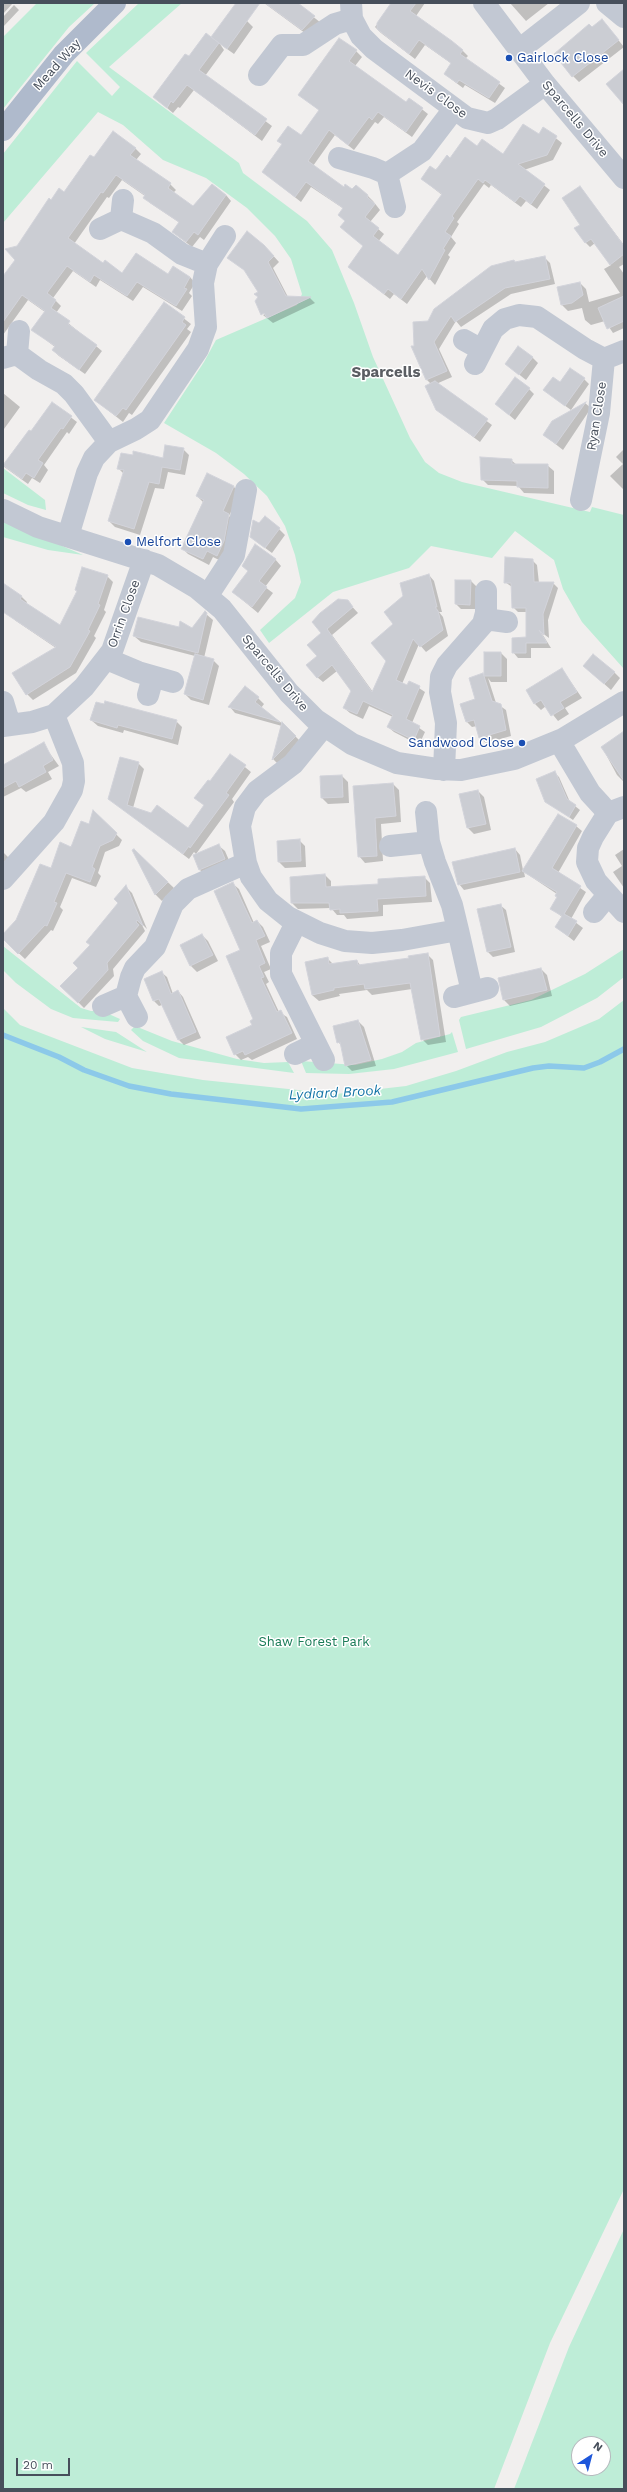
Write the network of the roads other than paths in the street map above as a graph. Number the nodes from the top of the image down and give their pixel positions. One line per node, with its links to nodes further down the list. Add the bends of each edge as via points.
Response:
1 (115, 3): 11 (main road, Mead Way, via 64,54)
2 (484, 3): 7 (street, Sparcells Drive)
3 (580, 3): 7 (street)
4 (608, 3): 6 (street)
5 (351, 11): 8 (street, via 302,45 282,45); 10 (street, Nevis Close, via 361,36)
6 (624, 17)
7 (519, 50): 9 (street, Sparcells Drive)
8 (259, 75)
9 (545, 84): 10 (street, Nevis Close, via 505,115 488,122 468,118); 14 (street, Sparcells Drive)
10 (454, 109): 13 (street, via 422,151)
11 (3, 130)
12 (339, 158): 13 (street)
13 (387, 174): 15 (street)
14 (624, 178)
15 (395, 207)
16 (100, 229): 18 (street, via 122,209 182,254)
17 (224, 236): 18 (street)
18 (207, 264): 23 (street, via 203,283 206,328 198,349 150,420)
19 (19, 331): 22 (street)
20 (474, 351): 21 (street, Ryan Close, via 498,324 512,316 528,314 544,320 584,349)
21 (614, 355): 25 (street, Ryan Close, via 579,471)
22 (10, 356): 23 (street, via 69,389)
23 (109, 442): 27 (street, via 94,458 87,473)
24 (246, 490): 30 (street, via 234,555)
25 (581, 500)
26 (3, 510): 27 (street, Sparcells Drive, via 38,527)
27 (68, 536): 28 (street, Sparcells Drive)
28 (144, 560): 30 (street, Sparcells Drive, via 171,572); 33 (street, Orrin Close)
29 (486, 591): 31 (street)
30 (208, 595): 39 (street, Sparcells Drive, via 236,625 289,693)
31 (485, 619): 32 (street); 41 (street, via 480,629 447,665 441,677 440,692 446,723)
32 (507, 622)
33 (107, 659): 34 (street); 37 (street, Orrin Close, via 74,698)
34 (158, 685)
35 (3, 702): 38 (street)
36 (624, 702): 40 (street, Sparcells Drive)
37 (54, 715): 38 (street, Orrin Close); 47 (street, via 73,763 72,790 64,807 47,831)
38 (7, 726)
39 (324, 726): 41 (street, Sparcells Drive, via 352,744 383,758 412,766); 46 (street, via 293,764 257,791 245,807 240,826)
40 (559, 741): 41 (street, Sparcells Drive, via 525,755 490,765); 42 (street, via 590,793)
41 (444, 770)
42 (616, 810): 48 (street, via 593,837 588,848 587,862 591,874)
43 (426, 812): 44 (street)
44 (429, 842): 45 (street); 52 (street)
45 (390, 846)
46 (246, 864): 51 (street, via 262,893); 54 (street, via 204,881 188,889 178,898 168,914 155,947 135,968)
47 (3, 879)
48 (608, 895): 49 (street); 50 (street)
49 (594, 912)
50 (624, 912)
51 (296, 923): 52 (street, via 345,941 372,943); 57 (street, via 281,953 281,974 320,1052)
52 (458, 930): 53 (street)
53 (471, 992)
54 (126, 996): 55 (street); 56 (street)
55 (103, 1006)
56 (137, 1017)
57 (295, 1054)

